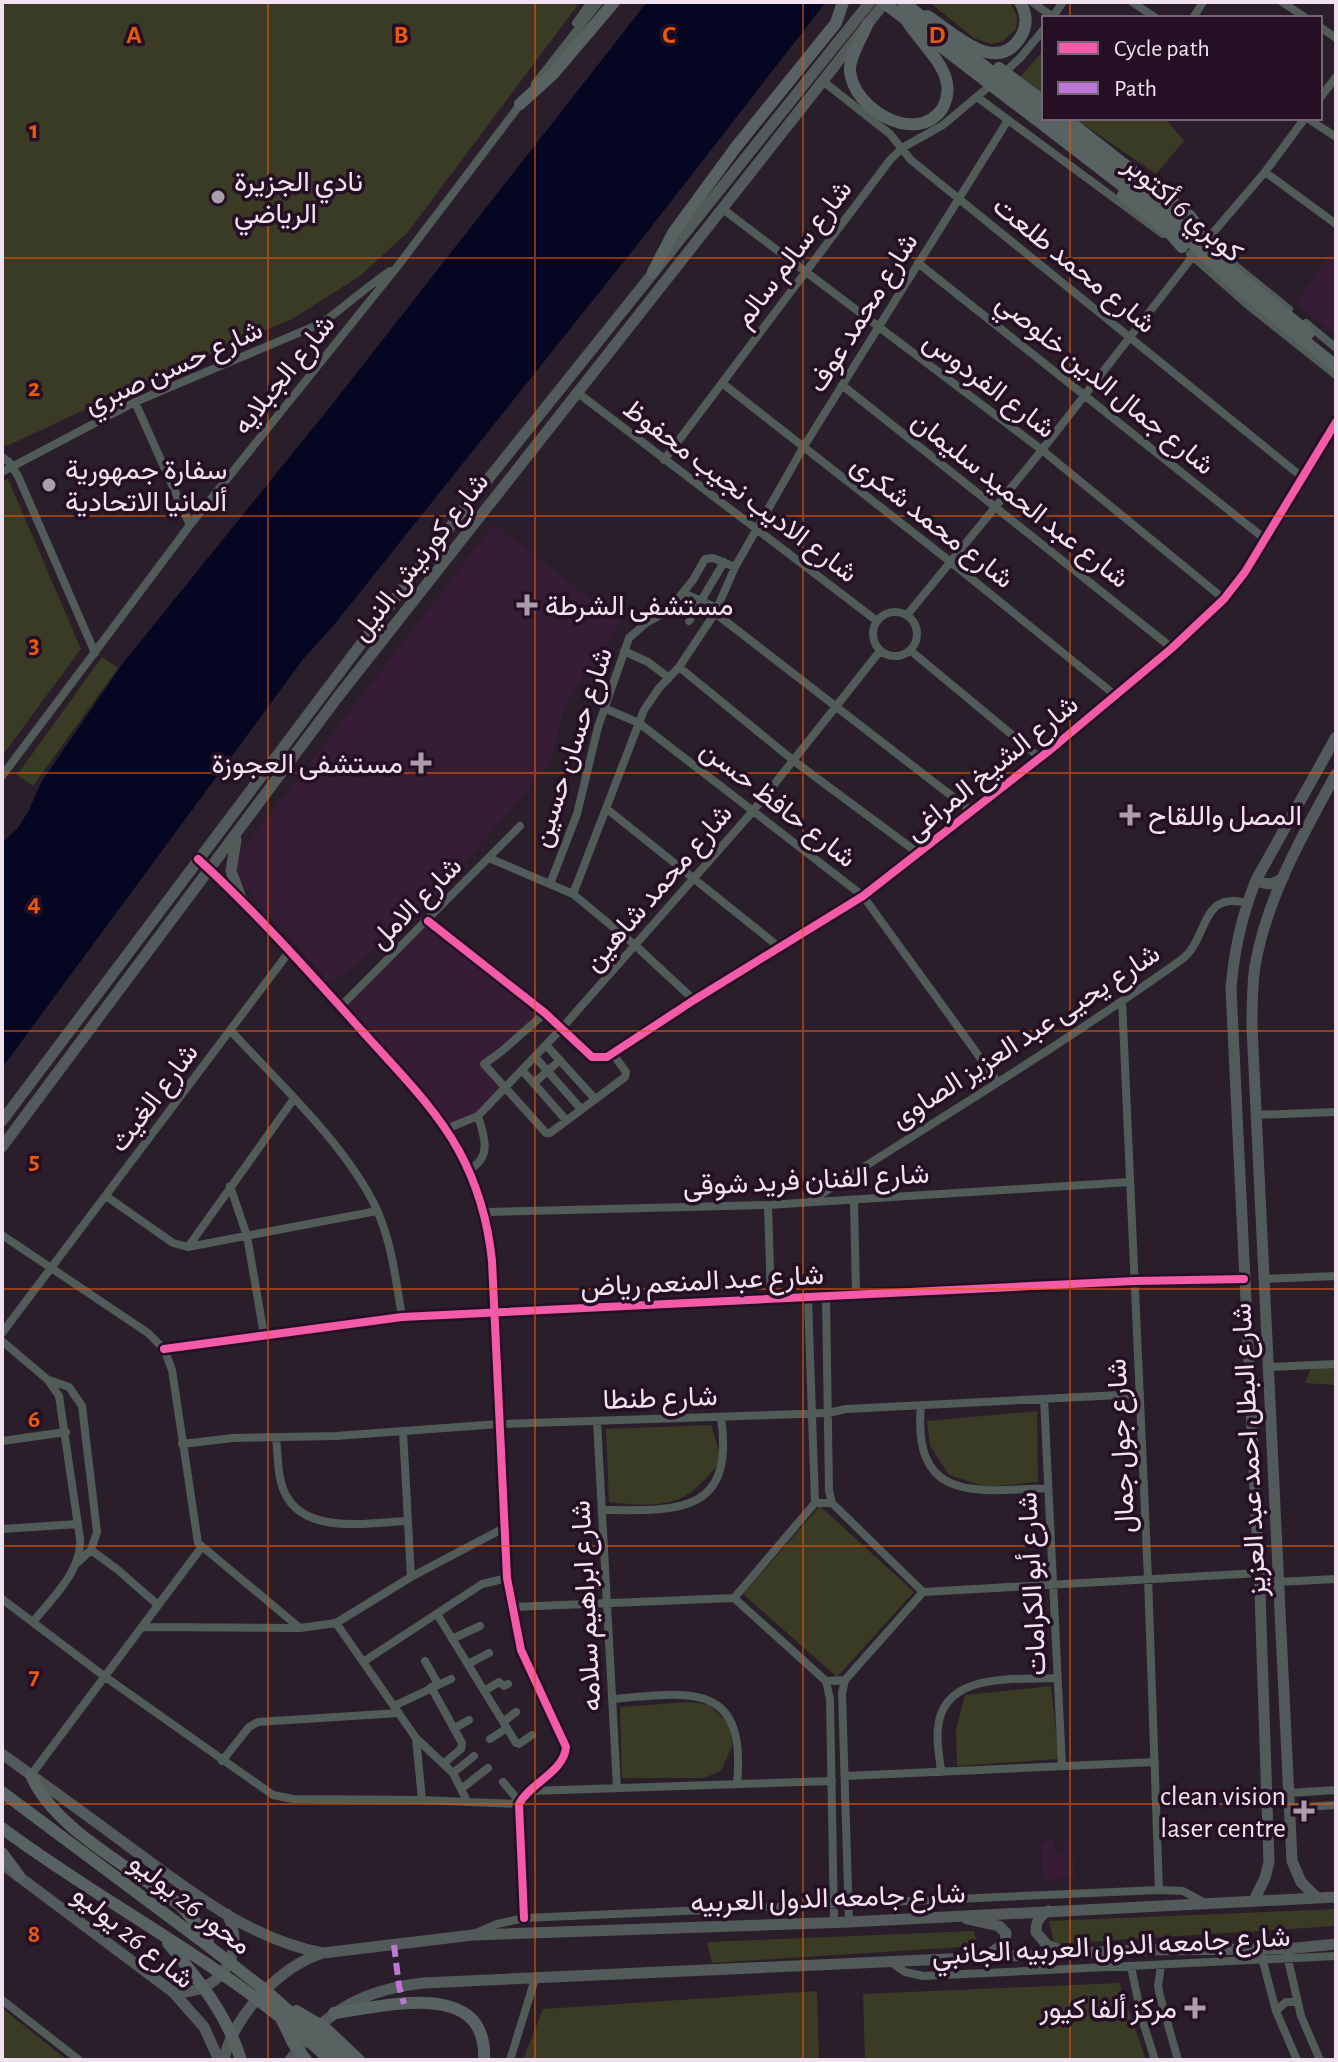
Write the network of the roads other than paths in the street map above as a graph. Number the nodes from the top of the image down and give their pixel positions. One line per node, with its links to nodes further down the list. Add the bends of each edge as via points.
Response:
1 (591, 2): 20 (street, شارع الجبلايه)
2 (599, 2): 20 (street, شارع الجبلايه)
3 (614, 2): 26 (highway)
4 (843, 2): 46 (highway, via 836,23 736,147 673,233)
5 (870, 2): 46 (main road, شارع كورنيش النيل)
6 (884, 2): 11 (highway, كوبري 6 أكتوبر, bridge); 15 (main road, شارع كورنيش النيل)
7 (1020, 2): 11 (highway, bridge, via 1026,15 1022,36 995,54 984,53 940,23)
8 (1032, 2): 12 (street)
9 (1132, 2): 13 (street)
10 (1282, 2): 14 (street)
11 (905, 9): 15 (highway, bridge, via 948,86 945,103 934,117 918,124 901,123 876,111 852,81 850,68); 17 (highway, كوبري 6 أكتوبر, bridge); 18 (highway, كوبري 6 أكتوبر, bridge)
12 (1050, 16)
13 (1153, 16)
14 (1303, 16)
15 (867, 25): 22 (main road, شارع كورنيش النيل)
16 (1042, 31): 19 (street, شارع سالم سالم)
17 (925, 34): 42 (highway, bridge, via 953,65); 52 (highway, كوبري 6 أكتوبر, bridge, via 1165,218 1235,285)
18 (947, 37): 25 (highway, bridge); 27 (highway, كوبري 6 أكتوبر, bridge)
19 (1002, 75): 24 (street, شارع سالم سالم); 28 (street)
20 (541, 77): 26 (street, شارع الجبلايه)
21 (1336, 77): 23 (street)
22 (824, 82): 36 (street, شارع محمد طلعت); 39 (main road, شارع كورنيش النيل)
23 (1322, 95)
24 (977, 97): 29 (street); 36 (street, شارع سالم سالم, via 943,125)
25 (1042, 101)
26 (520, 104): 45 (street, شارع الجبلايه)
27 (1042, 109)
28 (1042, 109)
29 (1008, 120): 38 (street, شارع محمد عوف); 42 (street)
30 (1056, 120): 41 (street)
31 (1056, 120): 51 (highway, كوبري 6 أكتوبر, bridge)
32 (1068, 120): 41 (highway, via 1190,216)
33 (1304, 120): 37 (street)
34 (1309, 120): 35 (street)
35 (1336, 137)
36 (902, 148): 38 (street, شارع محمد طلعت); 47 (street, شارع سالم سالم)
37 (1265, 172): 40 (street); 41 (street)
38 (959, 199): 44 (street, شارع محمد عوف); 49 (street, شارع محمد طلعت)
39 (724, 210): 47 (street, شارع الفردوس); 56 (main road, شارع كورنيش النيل)
40 (1336, 224)
41 (1207, 239): 43 (street); 50 (street)
42 (1182, 247): 43 (street)
43 (1193, 256): 49 (street); 53 (street)
44 (918, 263): 48 (street, شارع محمد عوف); 57 (street, شارع جمال الدين خلوصي)
45 (397, 267): 58 (street, شارع حسن صبري, via 322,323); 68 (street, شارع الجبلايه)
46 (653, 272): 71 (main road, شارع كورنيش النيل)
47 (806, 272): 48 (street, شارع الفردوس); 54 (street, شارع سالم سالم)
48 (877, 327): 55 (street, شارع محمد عوف); 61 (street, شارع الفردوس)
49 (1131, 336): 57 (street); 66 (street, شارع محمد طلعت)
50 (1336, 348)
51 (1336, 355)
52 (1336, 366)
53 (1336, 375)
54 (722, 383): 60 (street, شارع محمد شكرى); 63 (street, شارع سالم سالم)
55 (842, 385): 60 (street, شارع محمد عوف); 67 (street, شارع عبد الحميد سليمان)
56 (578, 393): 63 (street, شارع الاديب نجيب محفوظ); 72 (main road, شارع كورنيش النيل)
57 (1086, 395): 61 (street); 70 (street, شارع جمال الدين خلوصي)
58 (135, 402): 64 (street, شارع حسن صبري); 68 (street)
59 (1336, 422): 66 (street, شارع الشيخ المراغى)
60 (803, 448): 69 (street, شارع محمد عوف); 74 (street, شارع محمد شكرى)
61 (1042, 450): 67 (street); 79 (street, شارع الفردوس)
62 (2, 457): 64 (street)
63 (664, 460): 69 (street, شارع الاديب نجيب محفوظ)
64 (13, 468): 65 (street, شارع حسن صبري); 89 (street)
65 (2, 472)
66 (1302, 477): 70 (street, شارع الشيخ المراغى)
67 (997, 507): 74 (street); 85 (street, شارع عبد الحميد سليمان)
68 (190, 525): 89 (street, شارع الجبلايه)
69 (757, 530): 75 (street, شارع محمد عوف); 84 (street, شارع الاديب نجيب محفوظ)
70 (1265, 539): 79 (street, شارع الشيخ المراغى)
71 (437, 543): 72 (main road); 76 (main road, شارع كورنيش النيل)
72 (447, 561): 77 (main road, شارع كورنيش النيل)
73 (724, 562): 75 (street); 78 (street, شارع حسان حسين, via 705,559); 80 (street)
74 (952, 563): 82 (street); 92 (street, شارع محمد شكرى)
75 (735, 567): 81 (street, شارع محمد عوف)
76 (416, 570): 77 (main road); 108 (main road, شارع كورنيش النيل)
77 (436, 575): 105 (main road, شارع كورنيش النيل)
78 (683, 593): 80 (street); 86 (street, شارع حسان حسين, via 664,614 635,631)
79 (1224, 599): 85 (street, شارع الشيخ المراغى)
80 (701, 601): 81 (street); 83 (street)
81 (716, 611): 90 (street, شارع محمد عوف); 94 (street)
82 (907, 615): 84 (street, via 894,612); 88 (street, via 917,628)
83 (689, 621)
84 (877, 621): 87 (street, via 872,633)
85 (1172, 648): 92 (street, شارع الشيخ المراغى)
86 (624, 651): 91 (street); 93 (street, شارع حسان حسين)
87 (880, 651): 88 (street, via 892,657); 94 (street, شارع محمد شاهين)
88 (911, 651): 97 (street)
89 (95, 653): 100 (street, شارع الجبلايه)
90 (679, 667): 91 (street, شارع محمد عوف); 98 (street)
91 (669, 678): 95 (street, شارع محمد عوف)
92 (1115, 695): 97 (street, شارع الشيخ المراغى)
93 (604, 708): 95 (street, شارع حافظ حسن); 113 (street, شارع حسان حسين, via 577,814)
94 (837, 708): 98 (street, شارع محمد شاهين); 103 (street)
95 (639, 723): 101 (street, شارع محمد عوف); 102 (street, شارع حافظ حسن)
96 (1336, 737): 112 (main road, شارع البطل احمد عبد العزيز)
97 (1040, 758): 103 (street, شارع الشيخ المراغى)
98 (794, 761): 102 (street, شارع محمد شاهين); 106 (street)
99 (1336, 774): 110 (main road, شارع البطل احمد عبد العزيز)
100 (2, 776)
101 (607, 809): 111 (street); 114 (street, شارع محمد عوف)
102 (753, 811): 111 (street, شارع محمد شاهين); 115 (street, شارع حافظ حسن)
103 (971, 811): 106 (street, شارع الشيخ المراغى)
104 (520, 826): 107 (street, شارع الامل)
105 (237, 835): 109 (main road, شارع كورنيش النيل); 116 (main road, via 231,871)
106 (918, 853): 115 (street, شارع الشيخ المراغى)
107 (489, 858): 113 (street); 118 (street, شارع الامل)
108 (198, 859): 109 (street); 149 (main road, شارع كورنيش النيل)
109 (210, 871): 116 (street); 151 (main road, شارع كورنيش النيل)
110 (1284, 876): 112 (main road, via 1268,884); 119 (main road, شارع البطل احمد عبد العزيز)
111 (695, 879): 120 (street, شارع محمد شاهين); 121 (street)
112 (1256, 880): 117 (main road, شارع البطل احمد عبد العزيز)
113 (550, 884): 114 (street)
114 (573, 894): 120 (street)
115 (863, 896): 121 (street, شارع الشيخ المراغى); 135 (street, شارع حافظ حسن)
116 (242, 901): 122 (street)
117 (1247, 903): 119 (main road); 124 (street, شارع يحيى عبد العزيز الصاوى, via 1229,901 1215,907 1192,951); 166 (main road, شارع البطل احمد عبد العزيز, via 1231,988)
118 (428, 921): 125 (street, شارع الامل); 126 (street)
119 (1265, 926): 146 (main road, شارع البطل احمد عبد العزيز, via 1253,990)
120 (636, 946): 123 (street); 127 (street, شارع محمد شاهين)
121 (779, 947): 123 (street, شارع الشيخ المراغى)
122 (289, 952): 125 (street); 128 (street, شارع الغيث)
123 (694, 1000): 130 (street, شارع الشيخ المراغى)
124 (1122, 1001): 135 (street, شارع يحيى عبد العزيز الصاوى); 153 (street, شارع جول جمال)
125 (340, 1007): 150 (street)
126 (545, 1013): 127 (street); 139 (street, via 485,1061)
127 (562, 1028): 129 (street, شارع محمد شاهين); 130 (street, شارع الشيخ المراغى, via 592,1057)
128 (230, 1030): 143 (street); 155 (street, شارع الغيث)
129 (546, 1045): 131 (street, شارع محمد شاهين); 132 (street)
130 (613, 1054): 142 (street, via 626,1076)
131 (535, 1057): 133 (street, شارع محمد شاهين); 134 (street)
132 (560, 1060): 134 (street); 138 (street)
133 (522, 1070): 136 (street); 139 (street, شارع محمد شاهين)
134 (547, 1071): 136 (street); 137 (street)
135 (997, 1081): 156 (street, شارع يحيى عبد العزيز الصاوى)
136 (534, 1083): 140 (street)
137 (560, 1086): 140 (street); 141 (street)
138 (584, 1087): 141 (street); 142 (street)
139 (505, 1088): 147 (street, شارع محمد شاهين); 148 (street, via 544,1132)
140 (547, 1098): 148 (street)
141 (571, 1099): 144 (street)
142 (595, 1099): 144 (street)
143 (293, 1100): 154 (street); 159 (street, via 355,1171)
144 (581, 1109): 148 (street)
145 (1336, 1112): 146 (street)
146 (1255, 1115): 167 (main road, شارع البطل احمد عبد العزيز)
147 (478, 1116): 150 (street, شارع محمد شاهين); 152 (street, via 486,1151)
148 (566, 1120)
149 (2, 1121)
150 (446, 1129): 152 (street)
151 (2, 1147)
152 (469, 1170): 160 (street)
153 (1130, 1182): 157 (street, شارع الفنان فريد شوقى); 168 (street, شارع جول جمال)
154 (230, 1186): 162 (street); 163 (street)
155 (106, 1196): 163 (street, via 173,1243); 164 (street, شارع الغيث)
156 (811, 1201): 157 (street, شارع الفنان فريد شوقى); 158 (street, شارع الفنان فريد شوقى)
157 (854, 1201): 169 (street)
158 (768, 1205): 160 (street, شارع الفنان فريد شوقى); 172 (street)
159 (377, 1211): 162 (street); 174 (street)
160 (485, 1212): 173 (street)
161 (2, 1235): 164 (street)
162 (247, 1236): 163 (street); 176 (street)
163 (188, 1247)
164 (52, 1268): 175 (street, شارع الغيث); 178 (street)
165 (1336, 1276): 167 (street)
166 (1244, 1279): 167 (main road); 168 (street, شارع عبد المنعم رياض); 206 (main road, شارع البطل احمد عبد العزيز)
167 (1264, 1279): 180 (main road, شارع البطل احمد عبد العزيز)
168 (1134, 1281): 169 (street, شارع عبد المنعم رياض); 182 (street, شارع جول جمال)
169 (856, 1295): 170 (street, شارع عبد المنعم رياض)
170 (826, 1297): 171 (street, شارع عبد المنعم رياض); 185 (street)
171 (808, 1298): 172 (street, شارع عبد المنعم رياض); 186 (street)
172 (771, 1300): 173 (street, شارع عبد المنعم رياض)
173 (494, 1312): 174 (street, شارع عبد المنعم رياض); 189 (street)
174 (402, 1317): 176 (street, شارع عبد المنعم رياض)
175 (2, 1333)
176 (264, 1335): 178 (street, شارع عبد المنعم رياض)
177 (2, 1341): 181 (street)
178 (164, 1349): 194 (street)
179 (1336, 1364): 180 (street)
180 (1268, 1367): 211 (main road, شارع البطل احمد عبد العزيز)
181 (48, 1380): 191 (street, via 59,1396); 204 (street, via 69,1387 82,1406 97,1532)
182 (1140, 1394): 183 (street, شارع طنطا); 209 (street, شارع جول جمال)
183 (1044, 1399): 184 (street, شارع طنطا); 195 (street, شارع أبو الكرامات)
184 (921, 1405): 185 (street, شارع طنطا); 195 (street, via 920,1442 934,1471 946,1481 976,1491)
185 (828, 1413): 186 (street, شارع طنطا); 197 (street)
186 (813, 1414): 187 (street, شارع طنطا); 196 (street)
187 (721, 1417): 188 (street, شارع طنطا); 198 (street, via 724,1463 702,1497 676,1508)
188 (597, 1421): 189 (street, شارع طنطا); 198 (street, شارع ابراهيم سلامه)
189 (499, 1424): 190 (street, شارع طنطا); 201 (street)
190 (403, 1431): 192 (street, شارع طنطا); 199 (street)
191 (66, 1432): 193 (street); 200 (street)
192 (276, 1438): 194 (street, شارع طنطا); 199 (street, via 281,1483 289,1499 309,1516 333,1525)
193 (2, 1441)
194 (182, 1444): 203 (street)
195 (1048, 1488): 212 (street, شارع أبو الكرامات)
196 (815, 1503): 197 (street); 214 (street)
197 (832, 1503): 213 (street)
198 (602, 1510): 216 (street, شارع ابراهيم سلامه)
199 (406, 1521): 207 (street)
200 (78, 1524): 202 (street); 205 (street)
201 (504, 1528): 207 (street); 208 (street)
202 (2, 1529)
203 (201, 1548): 217 (street); 224 (street)
204 (91, 1550): 205 (street); 217 (street)
205 (77, 1564): 220 (street)
206 (1259, 1573): 209 (street); 275 (main road, شارع البطل احمد عبد العزيز)
207 (411, 1577): 221 (street)
208 (507, 1578): 218 (street); 219 (street, via 482,1584)
209 (1148, 1578): 212 (street); 250 (street, شارع جول جمال)
210 (1336, 1579): 211 (street)
211 (1278, 1582): 266 (main road, شارع البطل احمد عبد العزيز)
212 (1053, 1584): 213 (street); 231 (street, شارع أبو الكرامات)
213 (923, 1592): 233 (street)
214 (734, 1598): 216 (street); 234 (street)
215 (2, 1599): 220 (street)
216 (607, 1603): 218 (street); 238 (street, شارع ابراهيم سلامه)
217 (158, 1605): 223 (street)
218 (513, 1607): 264 (street, via 521,1650 566,1747 563,1759)
219 (437, 1614): 225 (street); 228 (street)
220 (33, 1622): 230 (street)
221 (336, 1623): 224 (street); 228 (street)
222 (480, 1626): 225 (street)
223 (142, 1627): 224 (street); 230 (street)
224 (300, 1628)
225 (452, 1639): 229 (street)
226 (489, 1653): 229 (street)
227 (425, 1661): 236 (street)
228 (363, 1662): 239 (street)
229 (468, 1664): 237 (street)
230 (104, 1676): 249 (street); 256 (street)
231 (1057, 1678): 252 (street, شارع أبو الكرامات); 254 (street, via 973,1684 952,1697 937,1730)
232 (451, 1679): 236 (street)
233 (845, 1680): 234 (street); 257 (street)
234 (826, 1681): 258 (street)
235 (508, 1684): 237 (street, via 499,1682)
236 (434, 1686): 239 (street); 243 (street)
237 (484, 1691): 242 (street)
238 (613, 1699): 260 (street, via 709,1699 731,1720); 261 (street, شارع ابراهيم سلامه)
239 (396, 1710): 245 (street); 249 (street, via 258,1722)
240 (516, 1712): 242 (street)
241 (469, 1720): 243 (street)
242 (505, 1725): 244 (street, via 518,1744); 246 (street)
243 (455, 1728): 251 (street, via 462,1746)
244 (532, 1735)
245 (416, 1738): 251 (street); 267 (street)
246 (490, 1739)
247 (2, 1754): 256 (main road)
248 (474, 1756): 255 (street)
249 (222, 1761): 267 (street, via 267,1793 286,1799)
250 (1155, 1762): 252 (street); 278 (street, شارع جول جمال)
251 (444, 1763): 255 (street)
252 (1062, 1766): 254 (street)
253 (488, 1768): 262 (street)
254 (941, 1772): 257 (street)
255 (453, 1773): 262 (street)
256 (31, 1775): 287 (main road); 296 (highway, via 52,1810 181,1906)
257 (845, 1776): 282 (street)
258 (832, 1781): 260 (street); 284 (street)
259 (503, 1782): 269 (street)
260 (737, 1784): 261 (street)
261 (617, 1788): 264 (street)
262 (461, 1789): 268 (street)
263 (1336, 1790): 266 (street)
264 (530, 1791): 269 (street)
265 (2, 1792): 296 (highway, محور 26 يوليو)
266 (1288, 1793): 271 (main road, شارع البطل احمد عبد العزيز)
267 (422, 1800): 268 (street)
268 (467, 1801): 269 (street)
269 (520, 1803): 289 (street)
270 (1336, 1805): 271 (street)
271 (1289, 1808): 274 (main road, شارع البطل احمد عبد العزيز)
272 (2, 1828): 293 (highway, محور 26 يوليو, bridge)
273 (2, 1853): 277 (highway)
274 (1292, 1861): 275 (main road, via 1283,1866); 280 (main road, شارع البطل احمد عبد العزيز, via 1301,1882)
275 (1269, 1862): 281 (main road, شارع البطل احمد عبد العزيز)
276 (2, 1864): 277 (main road, شارع 26 يوليو)
277 (19, 1876): 307 (main road, شارع 26 يوليو)
278 (1159, 1890): 282 (street, شارع جامعه الدول العربيه الجانبي); 283 (street, شارع جامعه الدول العربيه الجانبي, via 1183,1891)
279 (1336, 1897): 280 (main road, شارع جامعه الدول العربيه)
280 (1317, 1898): 281 (main road, شارع جامعه الدول العربيه)
281 (1254, 1900): 283 (main road, شارع جامعه الدول العربيه)
282 (849, 1903): 284 (street, شارع جامعه الدول العربيه الجانبي); 291 (street)
283 (1205, 1903): 286 (main road, شارع جامعه الدول العربيه)
284 (834, 1904): 285 (street, شارع جامعه الدول العربيه الجانبي); 290 (street)
285 (784, 1906): 289 (street, شارع جامعه الدول العربيه الجانبي); 292 (street)
286 (1049, 1911): 288 (main road, شارع جامعه الدول العربيه); 298 (main road, via 1040,1916 1036,1932 1047,1945)
287 (226, 1912): 297 (main road, via 267,1937); 307 (main road, via 235,1941 226,1970 203,1989)
288 (951, 1916): 291 (main road, شارع جامعه الدول العربيه); 302 (main road, via 1003,1929 1005,1943)
289 (524, 1918): 294 (street, شارع جامعه الدول العربيه الجانبي)
290 (834, 1922): 291 (main road, شارع جامعه الدول العربيه); 292 (main road, شارع جامعه الدول العربيه)
291 (849, 1922)
292 (784, 1924): 294 (main road, شارع جامعه الدول العربيه)
293 (158, 1931): 311 (highway, محور 26 يوليو, bridge); 315 (highway, bridge, via 216,2003)
294 (473, 1935): 297 (main road, شارع جامعه الدول العربيه)
295 (1336, 1944): 300 (main road)
296 (211, 1948): 311 (highway, محور 26 يوليو, bridge)
297 (323, 1953): 314 (main road, via 267,1990 239,2025)
298 (1070, 1954): 299 (main road); 302 (main road)
299 (1261, 1954): 300 (main road); 304 (street, شارع جامعه الدول العربيه الجانبي); 310 (street)
300 (1286, 1954): 301 (street, شارع جامعه الدول العربيه الجانبي); 309 (street)
301 (1336, 1956)
302 (984, 1957): 303 (main road)
303 (892, 1963): 305 (street, شارع جامعه الدول العربيه الجانبي, via 923,1976); 306 (main road)
304 (1161, 1966): 305 (street, شارع جامعه الدول العربيه الجانبي); 324 (street, via 1158,1986)
305 (1131, 1967): 323 (street)
306 (535, 1979): 312 (main road, via 387,1988); 322 (street)
307 (173, 1992): 314 (main road, شارع 26 يوليو, via 204,2027)
308 (2, 2000): 313 (street)
309 (1297, 2002): 310 (street, via 1286,2002); 326 (street)
310 (1276, 2011): 325 (street)
311 (283, 2012): 317 (highway, bridge, via 293,2043); 318 (highway, محور 26 يوليو, bridge); 319 (highway, محور 26 يوليو, bridge); 320 (highway, bridge, via 316,2021)
312 (334, 2013): 316 (main road); 321 (highway, via 443,2003 470,2018 479,2031)
313 (79, 2060)
314 (222, 2060)
315 (241, 2060)
316 (290, 2060)
317 (306, 2060)
318 (330, 2060)
319 (344, 2060)
320 (359, 2060)
321 (484, 2060)
322 (510, 2060)
323 (1155, 2060)
324 (1178, 2060)
325 (1297, 2060)
326 (1320, 2060)

